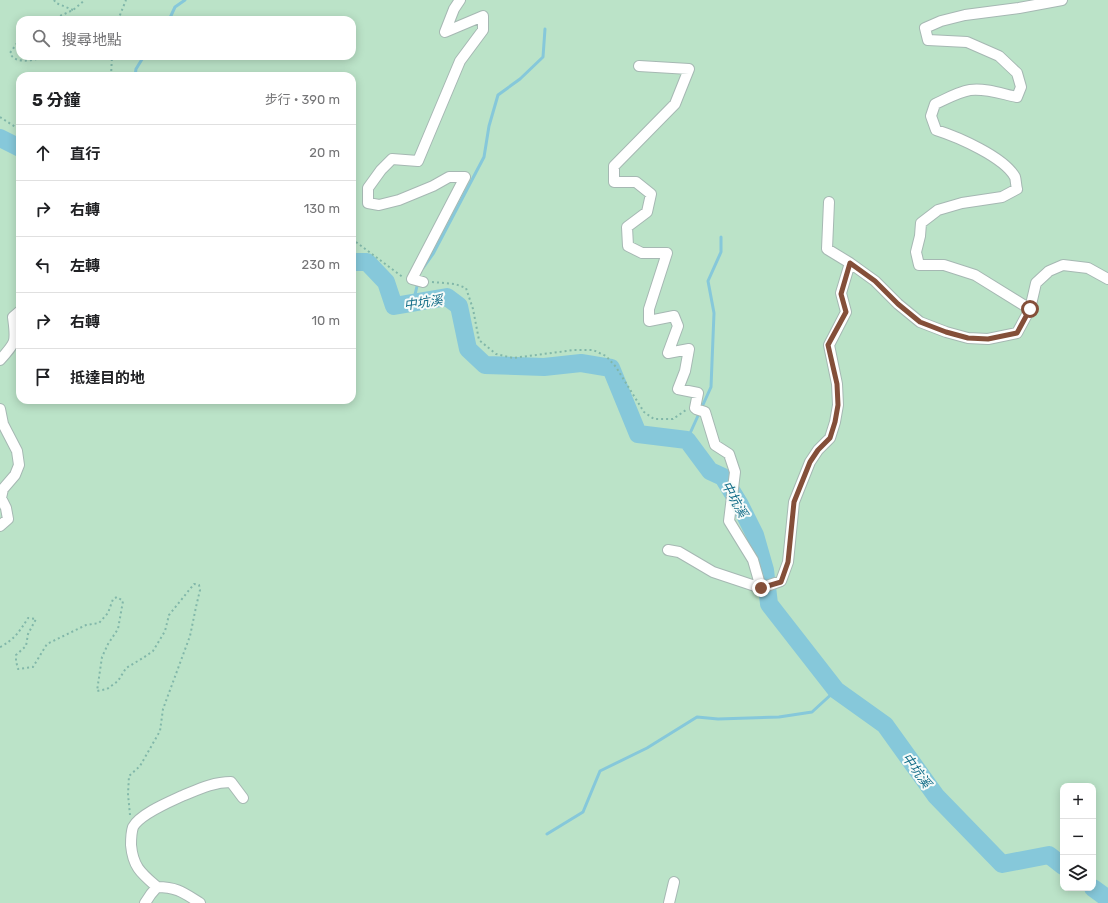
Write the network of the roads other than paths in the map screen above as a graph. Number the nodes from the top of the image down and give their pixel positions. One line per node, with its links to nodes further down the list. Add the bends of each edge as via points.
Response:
1 (460, 0): 7 (street, via 445,32 483,16 483,30 460,62 418,161 392,159 368,188 368,203 379,205 415,194 449,176 465,177 412,279)
2 (1062, 0): 8 (street, via 1012,10 965,15 925,28 928,40 967,42 999,56 1017,73 1021,86 1017,97 991,91 971,90 935,104 931,116 936,130 998,159 1015,178 1017,189 1002,197 962,203 938,210 921,223 916,252 919,265 944,265 975,275)
3 (639, 66): 16 (street, via 689,69 675,104 614,166 614,182 636,182 651,194 647,212 627,227 628,246 642,253 667,253 649,309 649,321 674,316 678,326 668,353 689,349 678,389 698,393 699,410 715,445 729,454 735,472 729,521 753,560)
4 (829, 202): 5 (street, via 828,249)
5 (850, 263): 8 (street, via 875,281 920,322 968,338 988,339 1017,333); 16 (street, via 841,294 846,312 828,345 837,384 838,405 835,422 830,438 810,462 794,502 788,562 781,582)
6 (1108, 279): 8 (street, via 1088,268 1063,265 1049,271 1036,283)
7 (423, 282)
8 (1030, 309)
9 (16, 314): 10 (street, via 13,317)
10 (16, 339)
11 (16, 339): 12 (street)
12 (0, 360)
13 (0, 409): 14 (street, via 3,424 17,452 19,465 15,475 2,489 1,498 8,519)
14 (0, 526)
15 (668, 550): 16 (street, via 679,552 712,572)
16 (761, 588)
17 (243, 798): 19 (street, via 231,782 219,782 165,803 145,815 134,826 130,837 132,858 141,874)
18 (674, 882): 22 (street)
19 (157, 887): 20 (street); 21 (street, via 180,890)
20 (145, 903)
21 (200, 903)
22 (669, 903)

